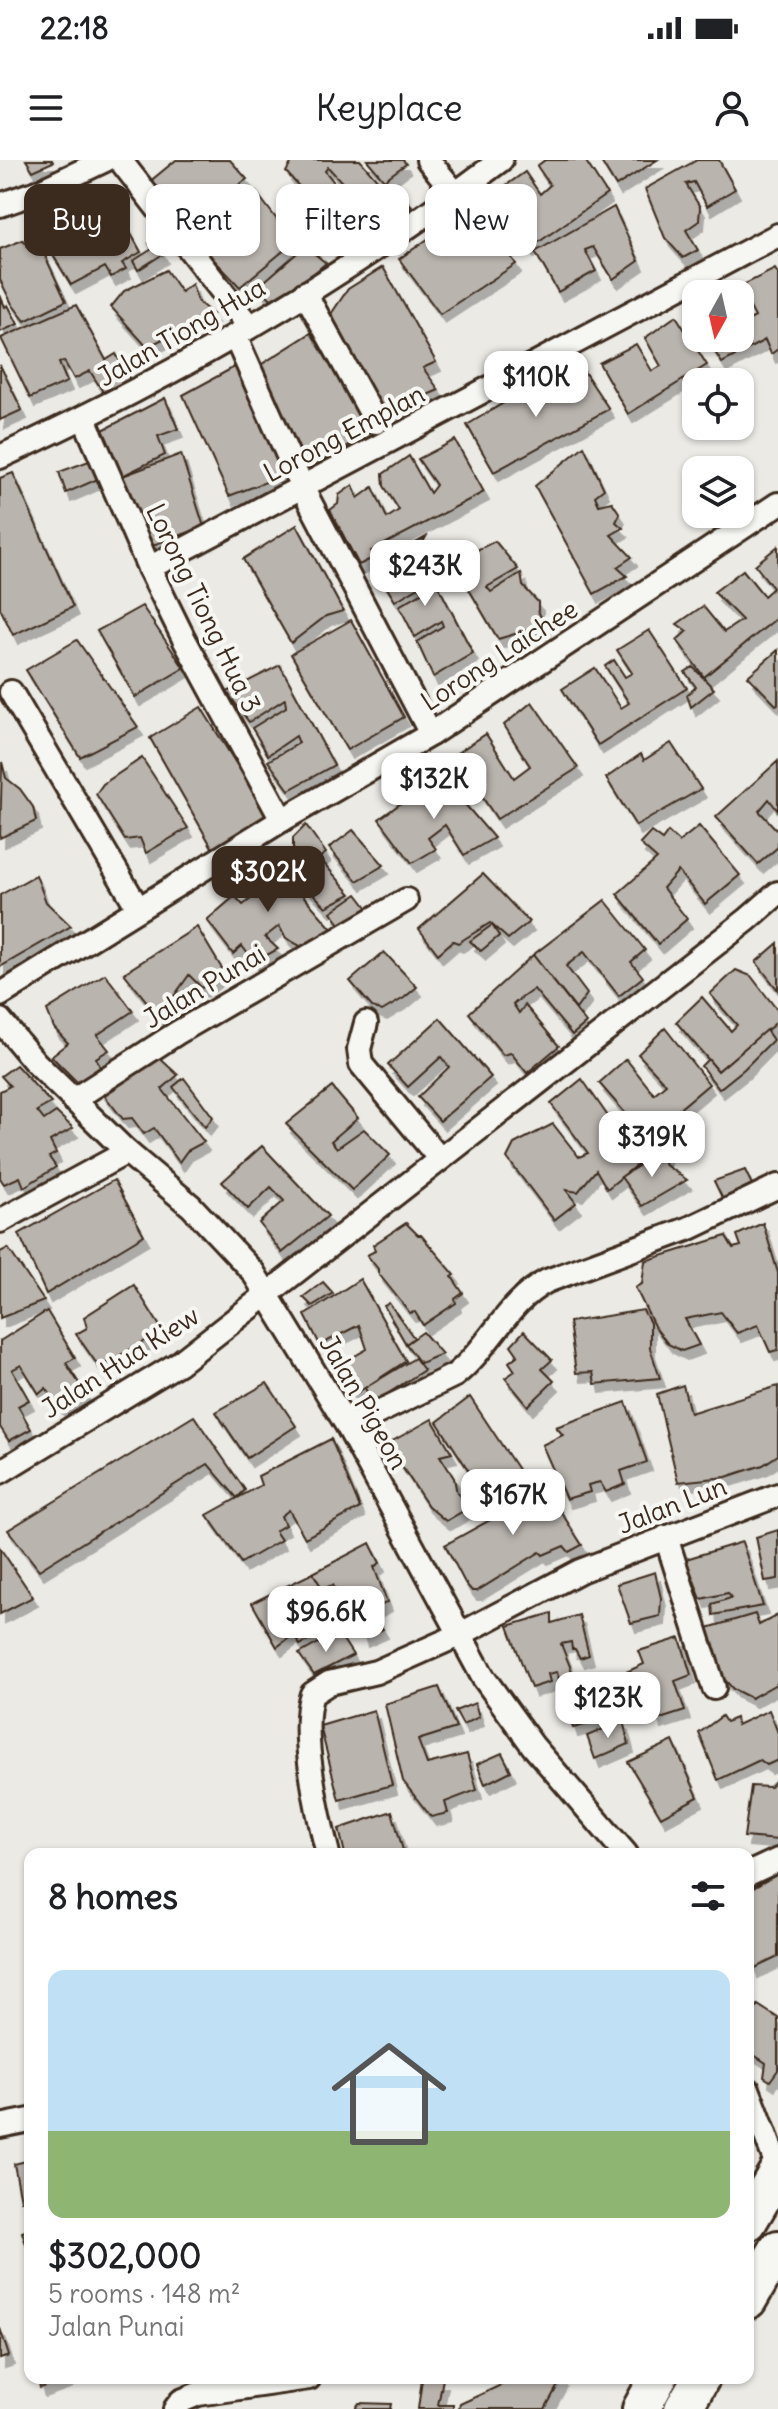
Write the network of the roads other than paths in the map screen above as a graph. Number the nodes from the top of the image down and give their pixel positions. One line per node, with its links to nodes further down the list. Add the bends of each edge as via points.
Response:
1 (105, 160): 7 (street)
2 (120, 160): 11 (street)
3 (428, 160): 5 (street)
4 (501, 160): 6 (street, Jalan Tiong Hua)
5 (448, 184)
6 (469, 184)
7 (0, 205)
8 (425, 214): 10 (street, Jalan Tiong Hua)
9 (778, 235): 15 (street, Lorong Emplan)
10 (305, 293): 11 (street, Jalan Tiong Hua); 13 (street)
11 (242, 331): 12 (street, Jalan Tiong Hua); 15 (street)
12 (84, 418): 14 (street, Jalan Tiong Hua); 17 (street, Lorong Tiong Hua 3)
13 (376, 422)
14 (0, 457)
15 (302, 487): 17 (street, Lorong Emplan); 19 (street)
16 (778, 504): 19 (street, Lorong Laichee)
17 (149, 568): 20 (street, Lorong Tiong Hua 3)
18 (11, 692): 23 (street)
19 (431, 734): 20 (street, Lorong Laichee)
20 (282, 820): 23 (street, Lorong Laichee)
21 (778, 893): 29 (street, Jalan Hua Kiew)
22 (406, 900): 27 (street, Jalan Punai)
23 (138, 908): 24 (street, Lorong Laichee)
24 (0, 995)
25 (0, 1020): 27 (street, Jalan Pigeon)
26 (366, 1023): 29 (street, via 361,1064)
27 (73, 1100): 28 (street, Jalan Pigeon)
28 (127, 1152): 31 (street); 32 (street, Jalan Pigeon, via 191,1206)
29 (439, 1158): 32 (street, Jalan Hua Kiew)
30 (778, 1186): 33 (street, via 690,1228 531,1289 471,1363)
31 (0, 1221)
32 (267, 1293): 33 (street, Jalan Pigeon); 34 (street, Jalan Hua Kiew, via 179,1363)
33 (348, 1427): 37 (street, Jalan Pigeon)
34 (0, 1472)
35 (778, 1495): 36 (street, Jalan Lun)
36 (666, 1537): 37 (street, Jalan Lun, via 580,1571); 38 (street)
37 (459, 1635): 39 (street, Jalan Lun, via 312,1694 306,1720); 40 (street, Jalan Pigeon, via 533,1746)
38 (714, 1688)
39 (326, 1848)
40 (621, 1848)
41 (778, 1860): 42 (street)
42 (754, 1871)
43 (754, 2105): 46 (street)
44 (24, 2121): 45 (street)
45 (0, 2126)
46 (778, 2169): 47 (main road)
47 (754, 2211)
48 (778, 2249): 49 (main road)
49 (754, 2290)
50 (267, 2384): 53 (street, via 198,2394)
51 (655, 2384): 54 (main road)
52 (698, 2384): 55 (main road)
53 (175, 2409)
54 (641, 2409)
55 (683, 2409)

